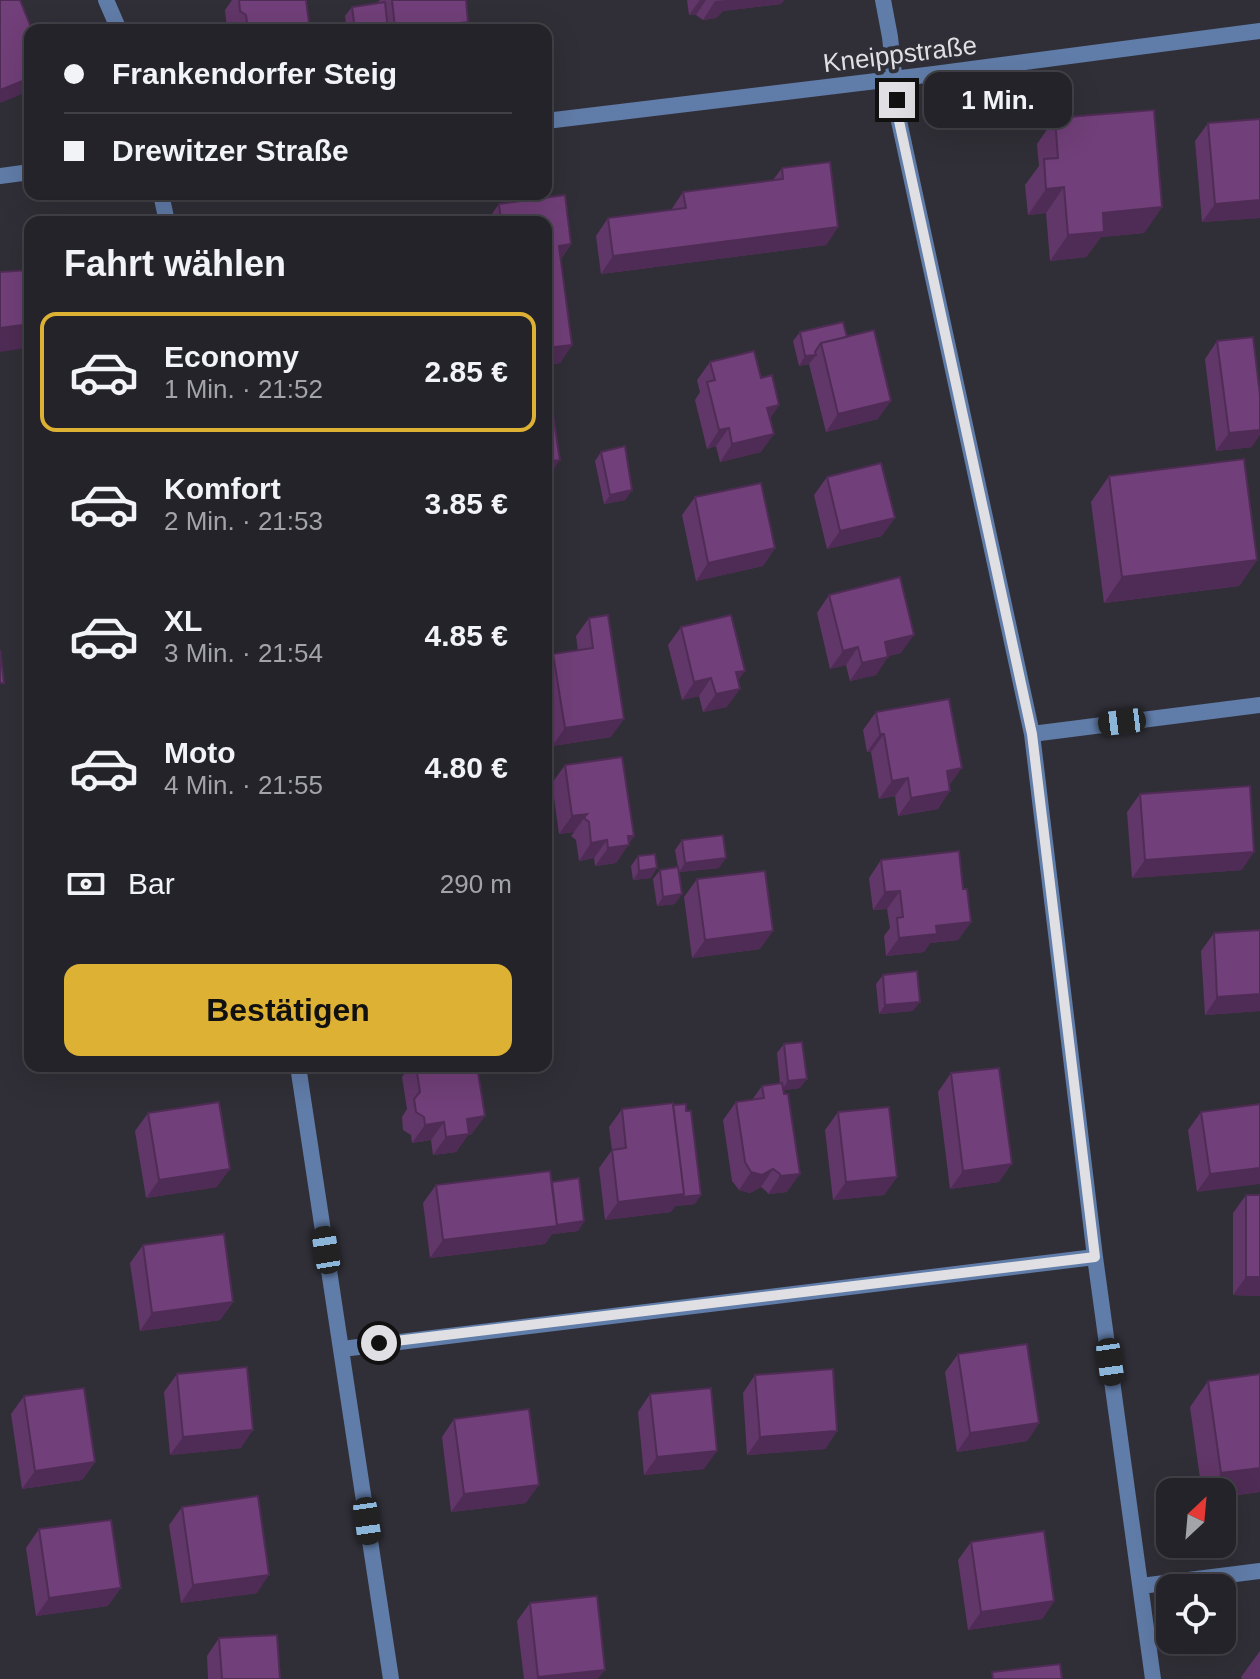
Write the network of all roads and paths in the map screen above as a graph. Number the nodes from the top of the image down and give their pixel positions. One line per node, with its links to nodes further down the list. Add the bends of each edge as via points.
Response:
1 (106, 0): 3 (street)
2 (883, 0): 5 (street)
3 (116, 24)
4 (1260, 31): 5 (street, Kneippstraße)
5 (895, 79): 6 (street, Kneippstraße); 10 (street, via 899,121)
6 (552, 120)
7 (24, 173): 8 (street)
8 (0, 176)
9 (1260, 705): 10 (street)
10 (1032, 734): 12 (street)
11 (299, 1072): 13 (street)
12 (1095, 1257): 13 (street); 15 (street)
13 (342, 1349): 16 (street)
14 (1260, 1571): 15 (street)
15 (1141, 1586): 17 (street)
16 (391, 1679)
17 (1153, 1679)

